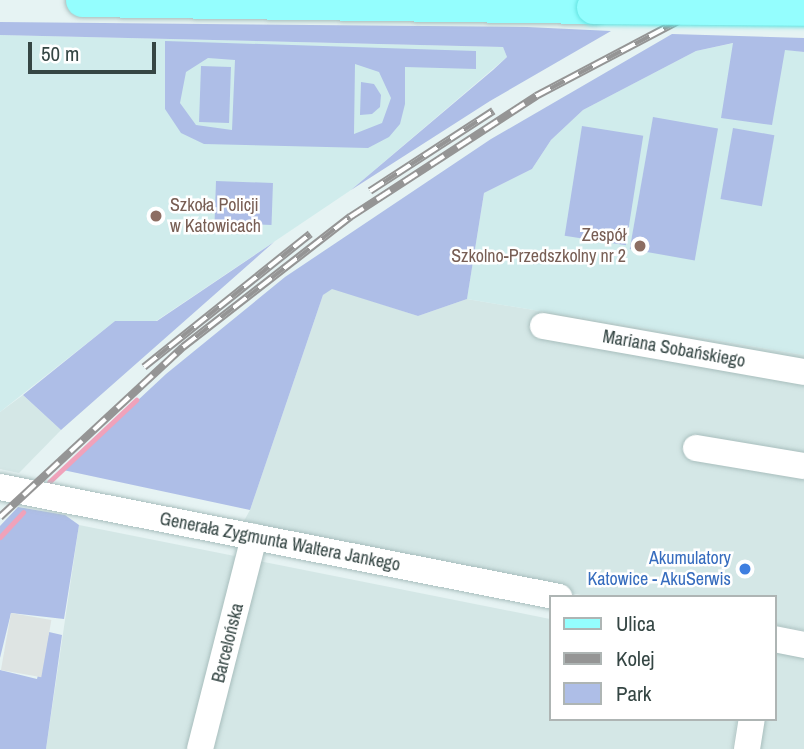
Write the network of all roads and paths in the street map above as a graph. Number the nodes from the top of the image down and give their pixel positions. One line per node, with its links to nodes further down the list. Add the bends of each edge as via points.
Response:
1 (82, 0): 2 (main road, bridge)
2 (804, 9)
3 (543, 326): 4 (street, Mariana Sobańskiego)
4 (804, 372)
5 (696, 448): 6 (street)
6 (804, 466)
7 (0, 487): 8 (street, Generała Zygmunta Waltera Jankego)
8 (254, 537): 9 (street, Generała Zygmunta Waltera Jankego); 13 (street, Barcelońska)
9 (549, 595)
10 (776, 639): 11 (street)
11 (804, 645)
12 (752, 721): 14 (street)
13 (200, 749)
14 (747, 749)

